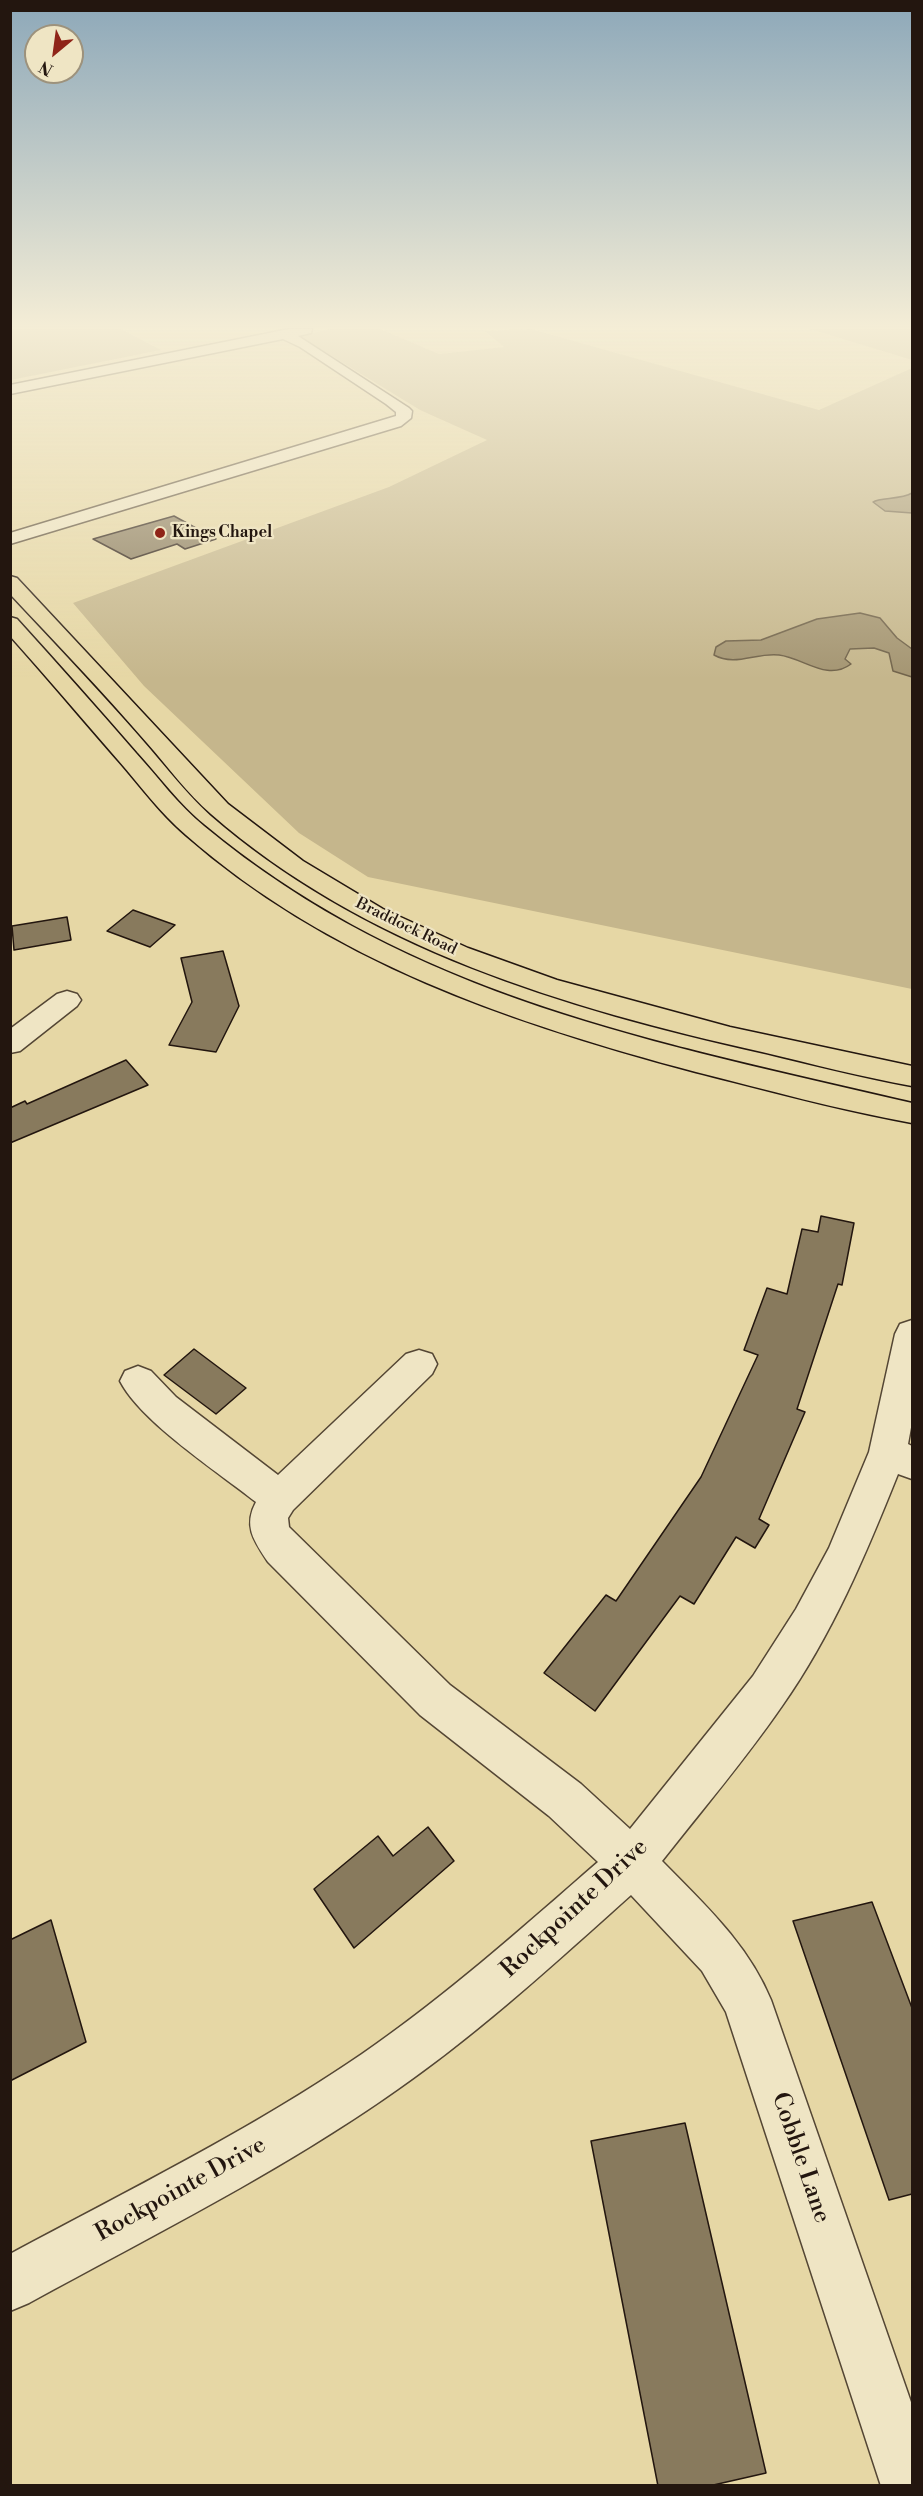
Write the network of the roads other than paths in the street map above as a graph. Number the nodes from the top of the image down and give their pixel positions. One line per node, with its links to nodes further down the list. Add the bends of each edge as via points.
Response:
1 (321, 445): 2 (street, via 166,492 171,498 169,506 142,516 102,512)
2 (10, 539)
3 (10, 582): 7 (main road, Braddock Road, via 218,807 286,860 369,911 446,948 557,991)
4 (10, 623): 8 (main road, Braddock Road, via 193,829 290,902 355,939 424,973 576,1030)
5 (68, 1000): 6 (street)
6 (10, 1044)
7 (912, 1076)
8 (912, 1113)
9 (912, 1334): 12 (street, Rockpointe Drive)
10 (419, 1364): 13 (street)
11 (138, 1382): 13 (street, via 163,1408)
12 (900, 1458): 14 (street, Rockpointe Drive, via 768,1691)
13 (279, 1498): 14 (street, Cobble Lane, via 268,1516 271,1533 282,1549 435,1700 565,1800)
14 (632, 1863): 15 (street, Rockpointe Drive, via 476,2000 379,2073 261,2147); 16 (street, Cobble Lane, via 719,1954 747,2000)
15 (10, 2284)
16 (911, 2486)

